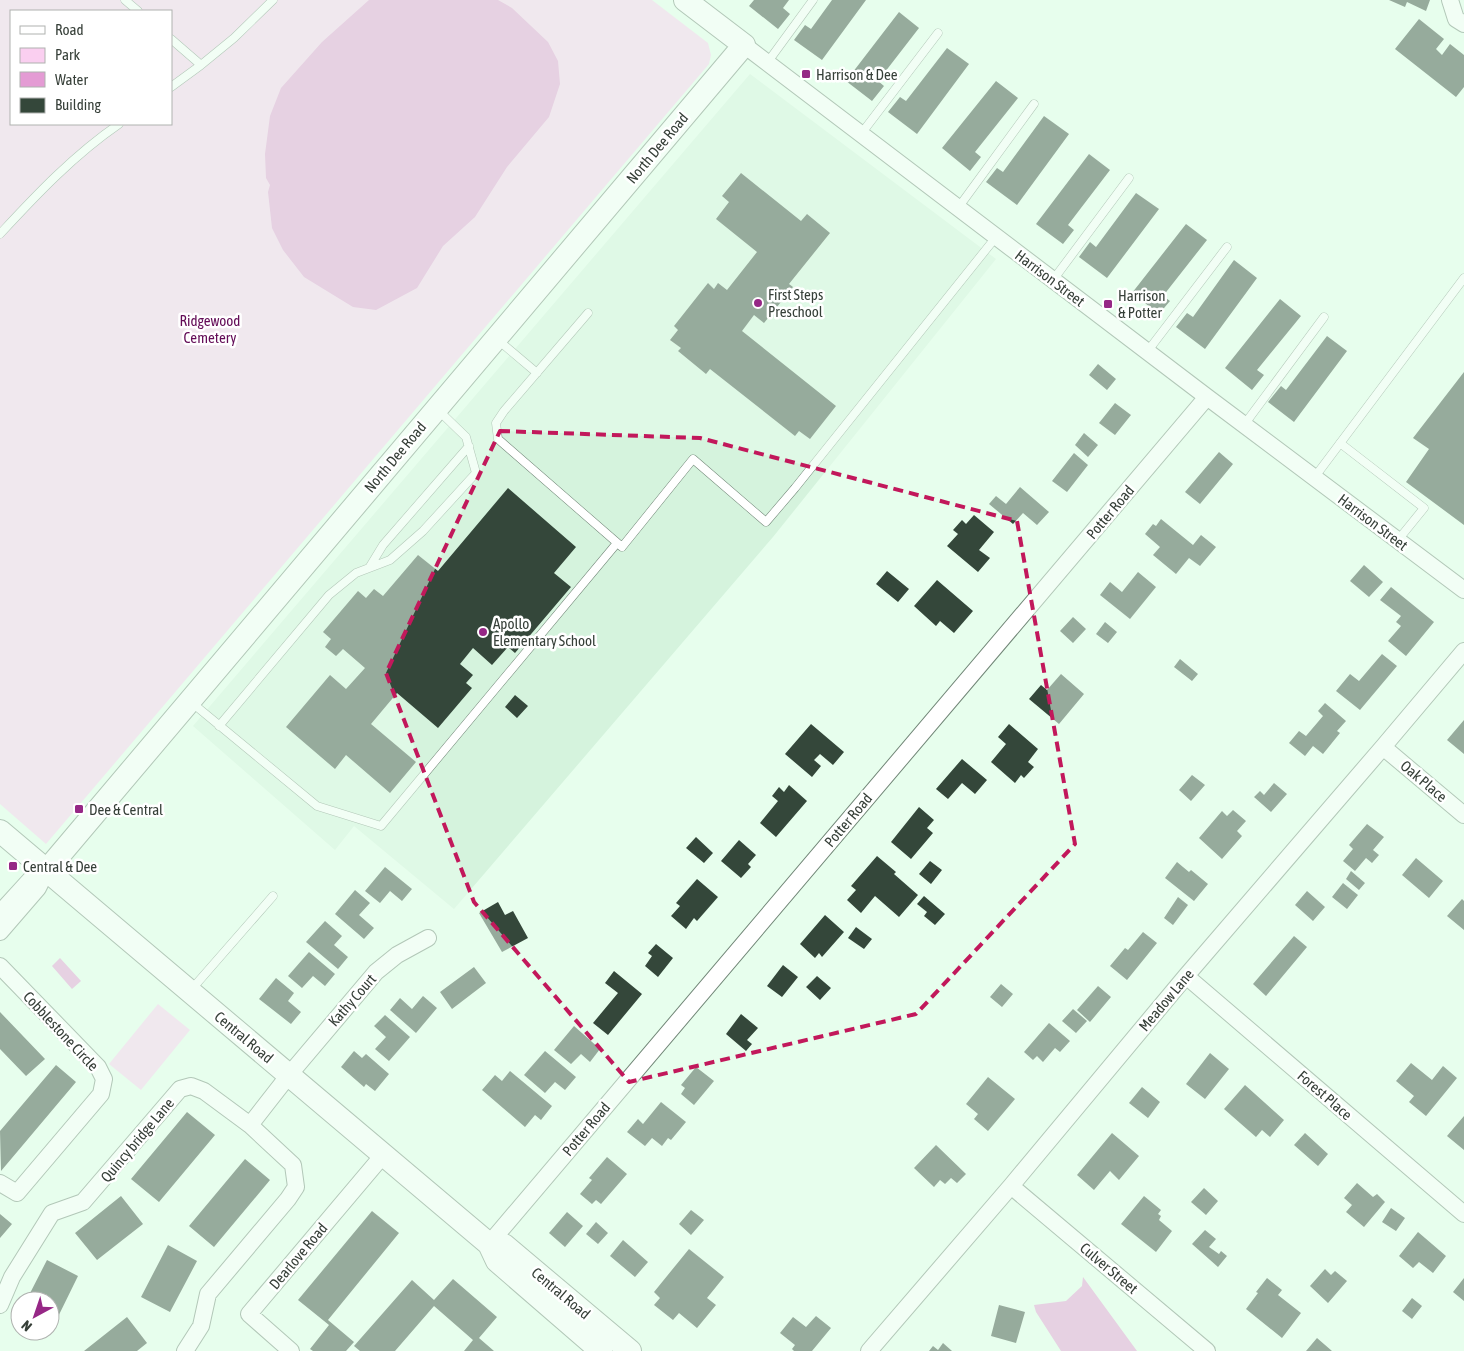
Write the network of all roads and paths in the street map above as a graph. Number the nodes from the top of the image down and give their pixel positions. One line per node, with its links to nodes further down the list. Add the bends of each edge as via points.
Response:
1 (125, 0): 6 (lane)
2 (273, 0): 12 (lane)
3 (685, 0): 10 (street, Harrison Street)
4 (813, 0): 11 (lane)
5 (1450, 0): 7 (street, via 1456,19)
6 (137, 10)
7 (1464, 24)
8 (938, 33): 16 (lane)
9 (172, 41): 12 (lane)
10 (744, 45): 11 (street, Harrison Street); 26 (street, North Dee Road)
11 (767, 63): 16 (street, Harrison Street)
12 (201, 65): 13 (lane)
13 (172, 86)
14 (1034, 104): 18 (lane)
15 (118, 125): 19 (lane, via 52,179)
16 (861, 134): 18 (street, Harrison Street)
17 (1129, 178): 23 (lane)
18 (958, 208): 20 (street, Harrison Street)
19 (0, 234)
20 (996, 237): 23 (street, Harrison Street); 36 (lane, via 766,522 693,459 622,547)
21 (1227, 247): 27 (lane)
22 (1464, 278): 32 (lane)
23 (1053, 280): 27 (street, Harrison Street)
24 (588, 313): 28 (lane)
25 (1324, 317): 31 (lane)
26 (496, 338): 28 (lane); 30 (street, North Dee Road)
27 (1147, 352): 29 (street, Harrison Street)
28 (537, 372): 36 (lane, via 496,422 498,439)
29 (1207, 397): 31 (street, Harrison Street); 59 (street, Potter Road)
30 (436, 409): 33 (lane, via 466,437); 40 (street, North Dee Road)
31 (1244, 425): 34 (street, Harrison Street)
32 (1340, 443): 34 (lane); 35 (lane, via 1424,508)
33 (468, 446): 37 (lane, via 382,545); 37 (lane, via 476,473 423,531 390,560)
34 (1314, 478): 35 (street, Harrison Street)
35 (1398, 540): 38 (street, Harrison Street)
36 (618, 543): 41 (lane, via 381,826 317,806)
37 (369, 568): 41 (lane, via 356,573 328,596)
38 (1464, 590)
39 (1464, 651): 42 (street, Meadow Lane)
40 (189, 701): 41 (lane); 45 (street, North Dee Road)
41 (219, 726)
42 (1383, 747): 43 (street, Oak Place); 51 (street, Meadow Lane)
43 (1464, 815)
44 (0, 831): 45 (street, Central Road)
45 (47, 870): 47 (street, via 30,880); 48 (street, via 38,888); 52 (street, Central Road)
46 (273, 896): 52 (lane)
47 (0, 913)
48 (0, 932)
49 (428, 938): 53 (street, Kathy Court, via 397,955 376,972)
50 (0, 966): 56 (street, Cobblestone Circle, via 98,1066 104,1080 100,1094 17,1193)
51 (1186, 976): 57 (street, Meadow Lane); 58 (street, Forest Place)
52 (190, 991): 53 (street, Central Road)
53 (288, 1075): 54 (street); 55 (street, Central Road)
54 (250, 1125): 60 (street, Quincy bridge Lane, via 204,1091 191,1086 180,1088 83,1202 52,1213 12,1277); 61 (street, Quincy bridge Lane, via 293,1164 296,1187 208,1294 201,1326)
55 (384, 1154): 59 (street, Central Road); 62 (street, Dearlove Road, via 249,1314)
56 (0, 1183)
57 (1011, 1186): 65 (street, Meadow Lane); 66 (street, Culver Street)
58 (1464, 1214)
59 (489, 1244): 63 (street, Central Road, via 497,1261); 64 (street, Central Road, via 504,1245)
60 (0, 1306)
61 (185, 1351)
62 (291, 1351)
63 (601, 1351)
64 (630, 1351)
65 (869, 1351)
66 (1207, 1351)

